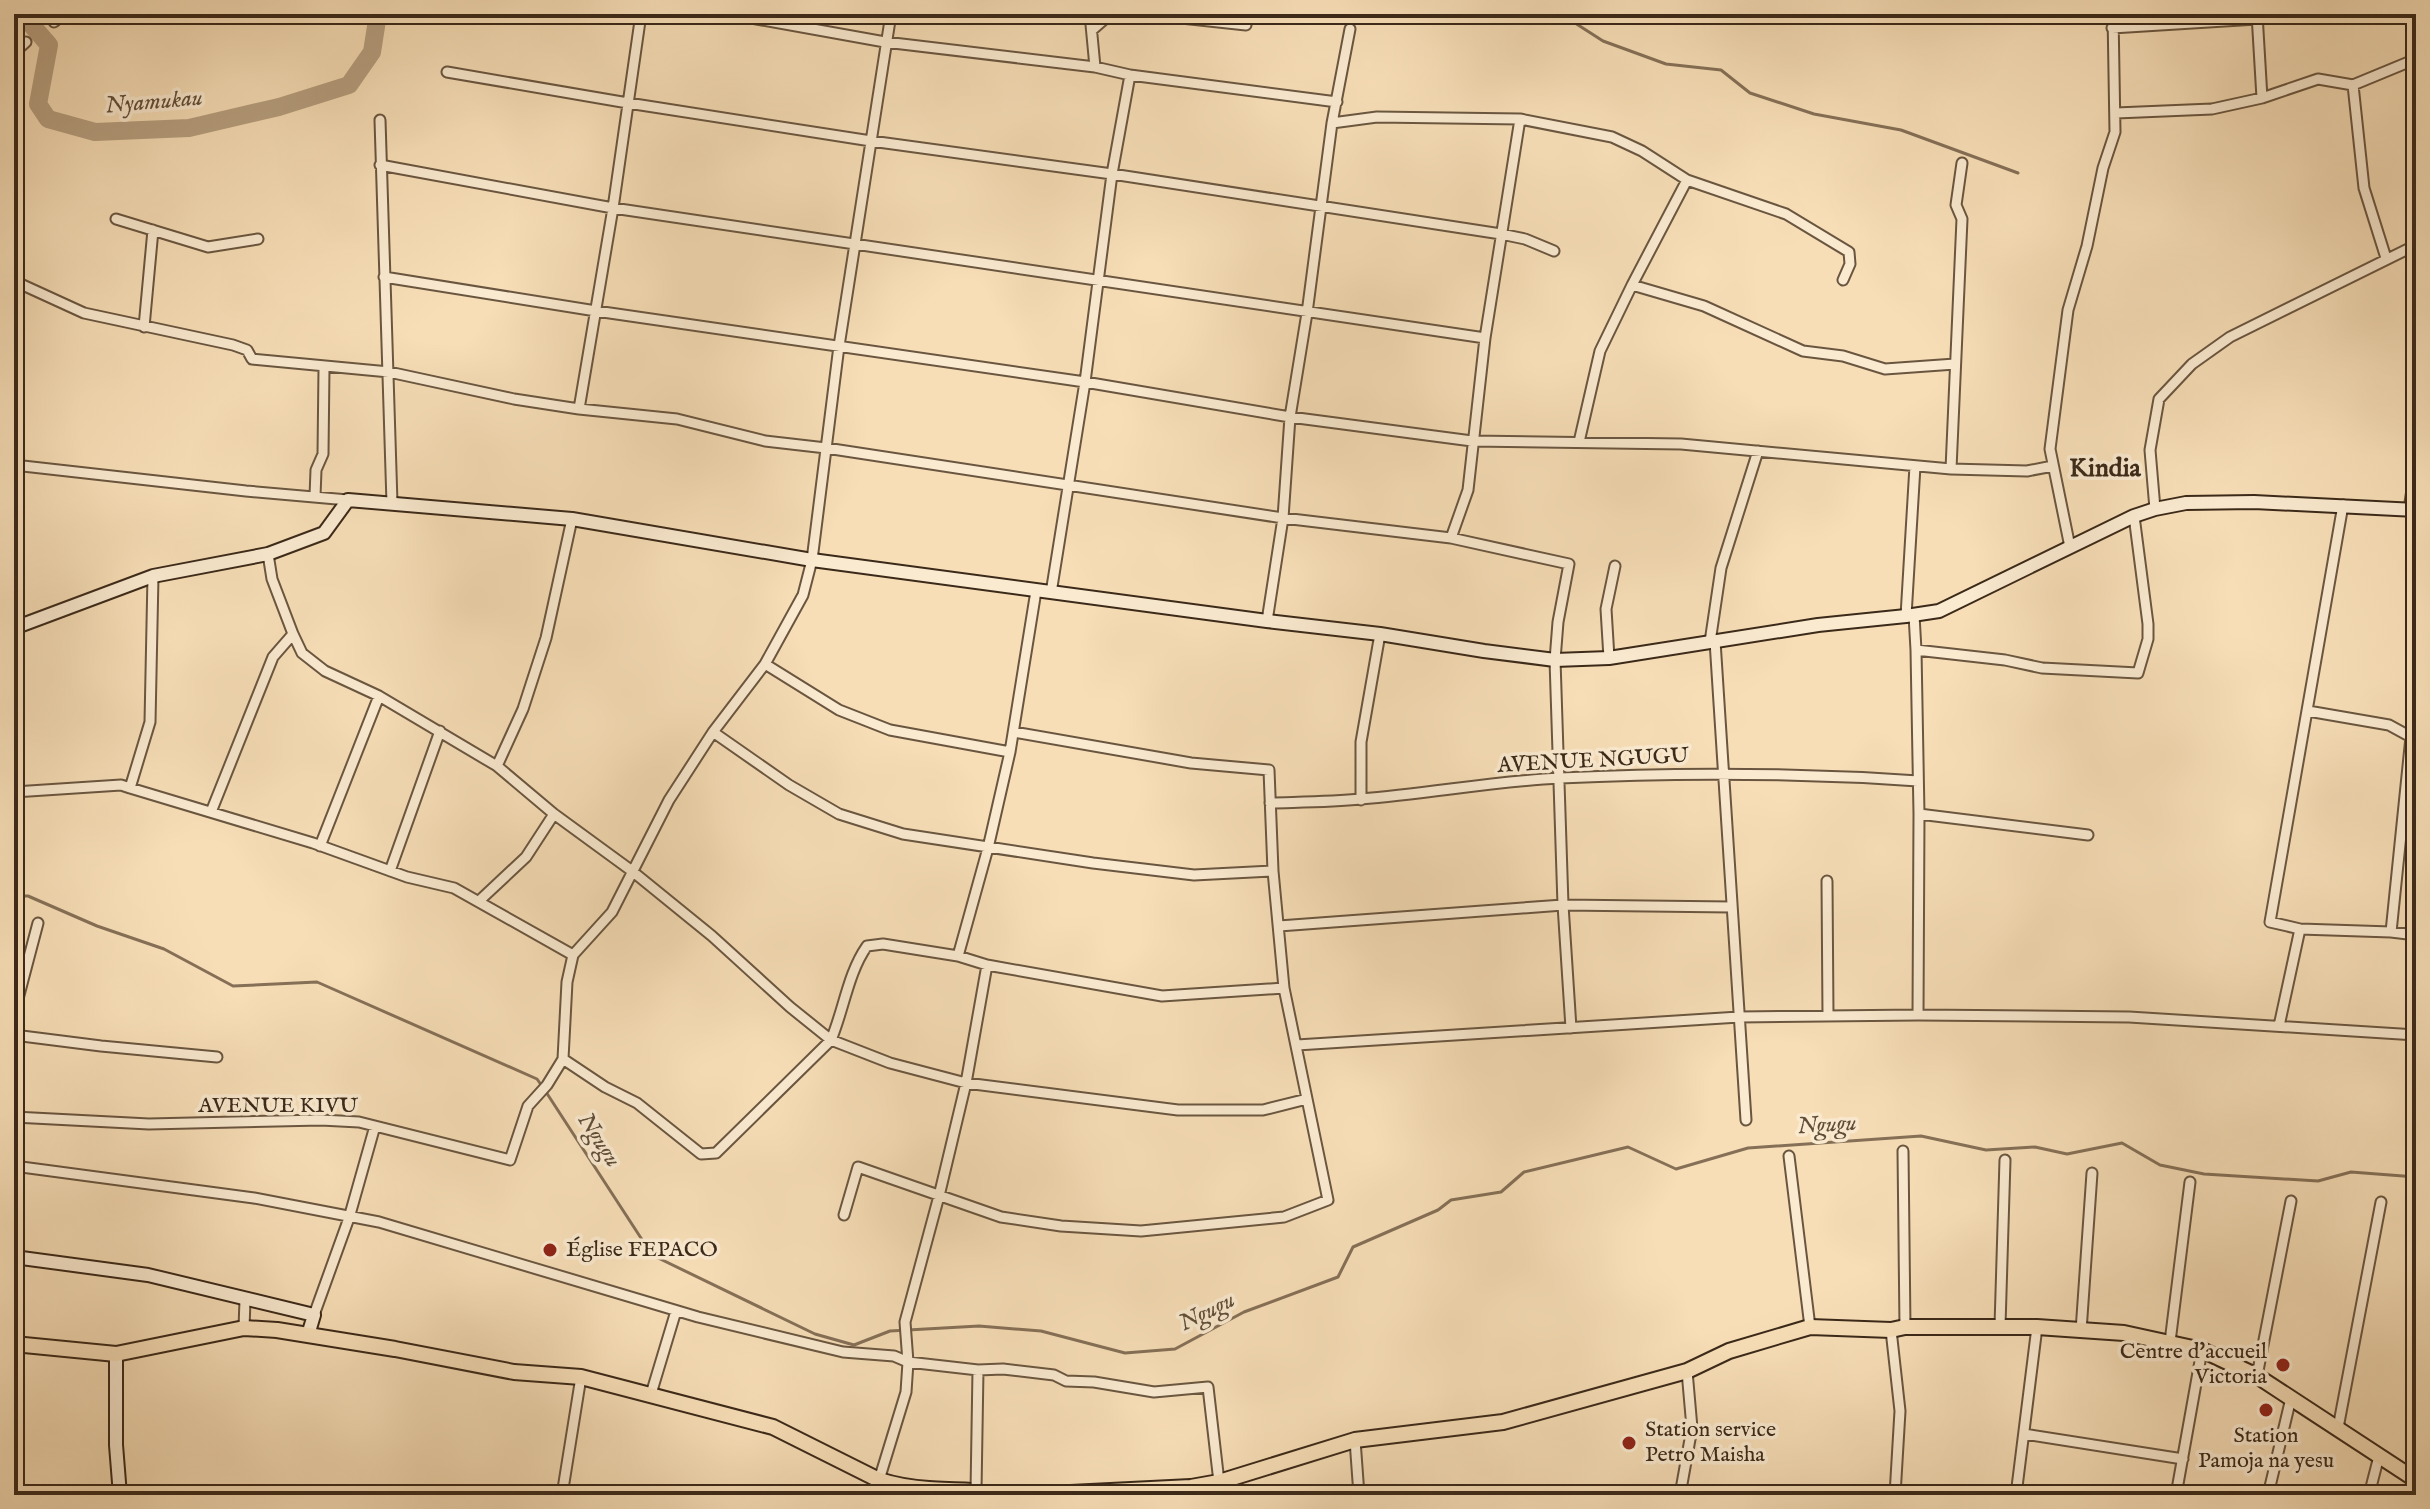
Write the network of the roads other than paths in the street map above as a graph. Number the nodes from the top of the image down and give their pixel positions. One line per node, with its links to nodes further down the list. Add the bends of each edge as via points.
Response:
1 (64, 14): 11 (street)
2 (641, 14): 26 (street)
3 (729, 14): 17 (street)
4 (891, 14): 17 (street)
5 (1090, 14): 15 (street)
6 (1114, 14): 15 (street)
7 (1144, 14): 12 (street)
8 (2113, 14): 13 (street)
9 (2257, 16): 10 (street); 24 (street)
10 (2190, 19): 13 (street)
11 (54, 22)
12 (1246, 25)
13 (2112, 28): 27 (street)
14 (1350, 29): 25 (street)
15 (1092, 30): 20 (street)
16 (26, 42): 18 (street)
17 (885, 42): 20 (street); 31 (street)
18 (14, 53)
19 (2416, 59): 23 (street)
20 (1095, 67): 22 (street)
21 (447, 72): 26 (street)
22 (1130, 75): 25 (street); 34 (street)
23 (2353, 85): 24 (street, via 2318,79); 45 (street, via 2364,188)
24 (2262, 98): 27 (street, via 2212,109)
25 (1337, 102): 30 (street)
26 (628, 103): 31 (street); 37 (street)
27 (2116, 113): 69 (street, via 2068,310 2050,449)
28 (1520, 119): 30 (street, via 1377,117); 35 (street, via 1612,137); 40 (street)
29 (380, 120): 33 (street)
30 (1332, 123): 36 (street)
31 (871, 141): 34 (street); 42 (street)
32 (1962, 163): 56 (street, via 1956,205 1962,219)
33 (380, 165): 37 (street); 46 (street)
34 (1112, 174): 36 (street); 49 (street)
35 (1687, 180): 47 (street, via 1786,214 1849,252); 50 (street)
36 (1321, 207): 40 (street); 52 (street)
37 (613, 208): 42 (street); 51 (street)
38 (116, 219): 39 (street)
39 (153, 230): 41 (street, via 208,247); 53 (street)
40 (1501, 234): 44 (street); 54 (street)
41 (258, 239)
42 (856, 243): 49 (street); 55 (street)
43 (2416, 245): 45 (street)
44 (1554, 251)
45 (2386, 258): 76 (street, via 2230,337 2192,364 2159,399 2150,450)
46 (384, 277): 51 (street); 58 (street)
47 (1843, 280)
48 (14, 281): 53 (street, via 84,313)
49 (1098, 281): 52 (street); 59 (street)
50 (1632, 285): 56 (street, via 1704,306 1803,351 1885,369); 63 (street, via 1600,351)
51 (596, 311): 55 (street); 60 (street)
52 (1307, 313): 54 (street); 61 (street)
53 (144, 327): 57 (street, via 233,345 247,350 252,359)
54 (1485, 338): 62 (street)
55 (839, 346): 59 (street); 64 (street)
56 (1955, 364): 70 (street)
57 (324, 368): 58 (street); 72 (street, via 323,454)
58 (389, 372): 60 (street); 74 (street)
59 (1085, 382): 61 (street); 71 (street)
60 (579, 409): 64 (street, via 677,419 765,441)
61 (1290, 417): 62 (street); 79 (street)
62 (1472, 441): 63 (street); 81 (street, via 1468,490)
63 (1579, 442): 65 (street)
64 (826, 448): 71 (street); 84 (street)
65 (1758, 451): 68 (street); 94 (street, via 1721,568)
66 (2416, 464): 77 (street)
67 (14, 465): 72 (street)
68 (1915, 466): 70 (street); 89 (street)
69 (2053, 466): 70 (street, via 2027,471); 82 (street)
70 (1951, 469)
71 (1067, 487): 79 (street); 88 (street)
72 (315, 496): 73 (street)
73 (348, 500): 74 (street); 83 (street, via 324,533)
74 (392, 503): 80 (street)
75 (2343, 505): 76 (street, via 2186,503); 77 (street); 100 (street)
76 (2155, 509): 78 (street)
77 (2413, 510)
78 (2134, 516): 82 (street); 95 (street, via 2148,624 2138,673 2042,668)
79 (1283, 518): 81 (street); 90 (street)
80 (572, 519): 84 (street); 106 (street, via 546,638)
81 (1451, 538): 97 (street, via 1569,564)
82 (2070, 547): 89 (street, via 1939,611)
83 (268, 554): 86 (street); 92 (street)
84 (812, 560): 87 (street); 98 (street, via 803,595)
85 (1615, 566): 96 (street, via 1606,609)
86 (153, 576): 91 (street); 110 (street, via 150,722)
87 (1036, 591): 88 (street); 103 (street)
88 (1051, 593): 90 (street)
89 (1910, 616): 94 (street); 95 (street)
90 (1267, 621): 93 (street)
91 (14, 628)
92 (293, 634): 99 (street, via 302,653 325,671); 114 (street, via 273,657)
93 (1380, 634): 97 (street); 112 (street, via 1361,742)
94 (1713, 641): 96 (street); 107 (street)
95 (1916, 650): 109 (street)
96 (1609, 658): 97 (street)
97 (1555, 660): 108 (street)
98 (765, 664): 102 (street); 105 (street, via 839,710 890,730)
99 (379, 696): 101 (street); 118 (street)
100 (2308, 711): 104 (street, via 2389,725); 129 (street, via 2270,922)
101 (440, 731): 106 (street); 120 (street)
102 (713, 732): 119 (street, via 839,814 903,834); 121 (street)
103 (1014, 732): 105 (street); 113 (street, via 1191,763 1269,770)
104 (2413, 738): 130 (street)
105 (1010, 752): 119 (street)
106 (497, 766): 115 (street)
107 (1725, 774): 108 (street, AVENUE NGUGU); 109 (street, AVENUE NGUGU); 126 (street)
108 (1559, 778): 112 (street, AVENUE NGUGU); 125 (street)
109 (1918, 781): 116 (street)
110 (130, 788): 111 (street); 114 (street)
111 (14, 792)
112 (1361, 800): 113 (street, AVENUE NGUGU)
113 (1270, 803): 122 (street)
114 (211, 812): 118 (street)
115 (554, 814): 121 (street); 124 (street, via 526,857)
116 (1919, 814): 117 (street); 137 (street)
117 (2088, 835)
118 (320, 846): 120 (street)
119 (988, 848): 122 (street, via 1194,875); 133 (street)
120 (390, 871): 124 (street, via 454,888)
121 (632, 871): 132 (street, via 612,912); 144 (street)
122 (1273, 871): 128 (street)
123 (1827, 881): 138 (street)
124 (479, 901): 132 (street)
125 (1563, 905): 126 (street); 128 (street); 141 (street)
126 (1731, 907): 139 (street)
127 (38, 923): 136 (street)
128 (1279, 926): 135 (street)
129 (2300, 929): 130 (street); 140 (street)
130 (2391, 932): 131 (street)
131 (2416, 935)
132 (573, 955): 147 (street)
133 (958, 956): 134 (street); 144 (street, via 867,946)
134 (987, 965): 135 (street, via 1162,996); 148 (street)
135 (1284, 988): 145 (street)
136 (14, 1014)
137 (1918, 1015): 138 (street); 140 (street, via 2129,1017)
138 (1828, 1016): 139 (street)
139 (1739, 1017): 141 (street); 151 (street)
140 (2279, 1026): 143 (street)
141 (1571, 1028): 145 (street)
142 (14, 1035): 146 (street)
143 (2416, 1035)
144 (831, 1040): 147 (street, via 716,1153 701,1154 637,1103); 148 (street, via 890,1063)
145 (1297, 1045): 149 (street)
146 (217, 1057)
147 (563, 1059): 152 (street, AVENUE KIVU, via 528,1106 510,1160)
148 (966, 1083): 149 (street, via 1178,1110 1263,1110); 159 (street)
149 (1307, 1099): 159 (street, via 1328,1200 1284,1217 1141,1231 1001,1217)
150 (14, 1117): 152 (street, AVENUE KIVU, via 149,1124 321,1120)
151 (1746, 1120)
152 (375, 1126): 163 (street)
153 (1903, 1151): 172 (street)
154 (1789, 1156): 169 (street)
155 (2005, 1160): 168 (street)
156 (14, 1166): 163 (street, via 254,1198)
157 (2092, 1173): 173 (street)
158 (2190, 1182): 175 (street)
159 (939, 1196): 162 (street, via 858,1167); 179 (street, via 905,1322)
160 (2291, 1201): 182 (street)
161 (2381, 1202): 186 (street)
162 (844, 1215)
163 (349, 1218): 166 (street, via 379,1222); 167 (street)
164 (14, 1257): 165 (street, via 148,1275)
165 (245, 1300): 167 (street); 171 (street)
166 (676, 1311): 179 (street, via 843,1352); 184 (street)
167 (314, 1315): 174 (street)
168 (2000, 1326): 170 (main road); 172 (main road)
169 (1810, 1327): 172 (main road); 181 (main road, via 1729,1351)
170 (2037, 1327): 173 (main road); 187 (street)
171 (244, 1328): 174 (main road); 178 (main road)
172 (1898, 1328): 201 (street)
173 (2081, 1331): 175 (main road)
174 (308, 1335): 183 (main road, via 514,1372)
175 (2170, 1342): 177 (main road)
176 (14, 1344): 178 (main road)
177 (2202, 1350): 182 (main road); 190 (street)
178 (116, 1354): 196 (street)
179 (908, 1362): 180 (street); 191 (street, via 906,1392)
180 (978, 1370): 193 (street, via 1054,1375 1154,1392 1208,1387); 195 (street)
181 (1687, 1371): 188 (main road, via 1503,1422); 200 (street, via 1692,1428)
182 (2257, 1376): 185 (main road)
183 (581, 1377): 184 (main road); 197 (street)
184 (651, 1394): 191 (main road, via 773,1427)
185 (2291, 1398): 186 (main road); 204 (street)
186 (2338, 1428): 189 (main road)
187 (2024, 1434): 190 (street); 202 (street)
188 (1355, 1440): 193 (main road); 199 (street)
189 (2379, 1456): 192 (main road); 205 (street)
190 (2183, 1459): 203 (street)
191 (879, 1480): 195 (main road)
192 (2416, 1480)
193 (1219, 1482): 194 (main road)
194 (1190, 1491): 198 (main road)
195 (981, 1493)
196 (120, 1495)
197 (562, 1495)
198 (1030, 1495)
199 (1359, 1495)
200 (1680, 1495)
201 (1895, 1495)
202 (2016, 1495)
203 (2176, 1495)
204 (2268, 1495)
205 (2369, 1495)

